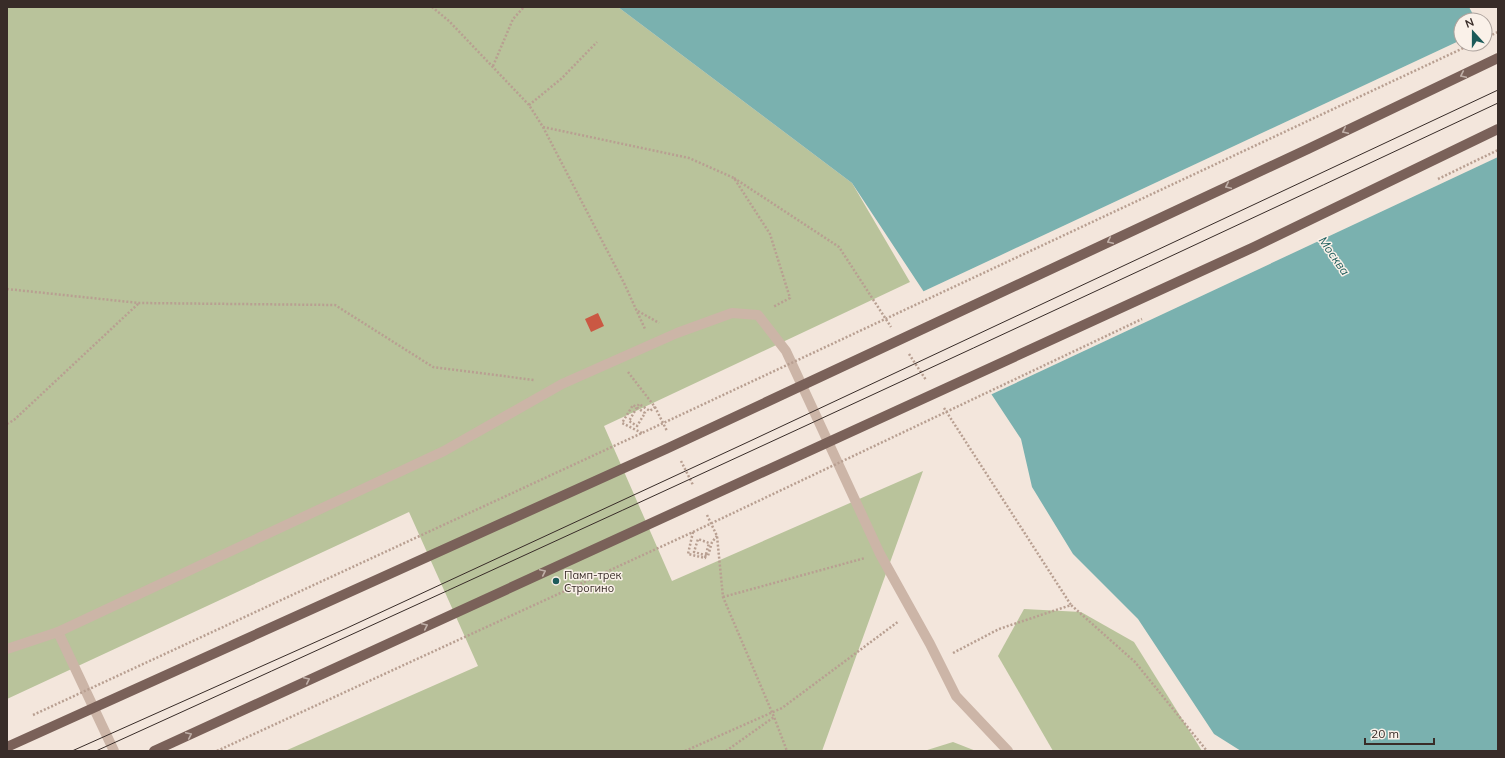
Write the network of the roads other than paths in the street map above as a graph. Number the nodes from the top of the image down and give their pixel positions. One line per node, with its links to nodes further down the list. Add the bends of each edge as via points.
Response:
1 (1498, 58): 5 (main road, one-way to 5, bridge, via 666,449)
2 (1498, 129): 7 (main road, one-way to 2, bridge, via 1254,246)
3 (58, 632): 4 (lane); 6 (lane); 8 (lane, via 444,451 562,384 651,344 732,313 758,315 786,352 880,554 956,696)
4 (7, 649)
5 (7, 747)
6 (114, 751)
7 (154, 751)
8 (1008, 751)

